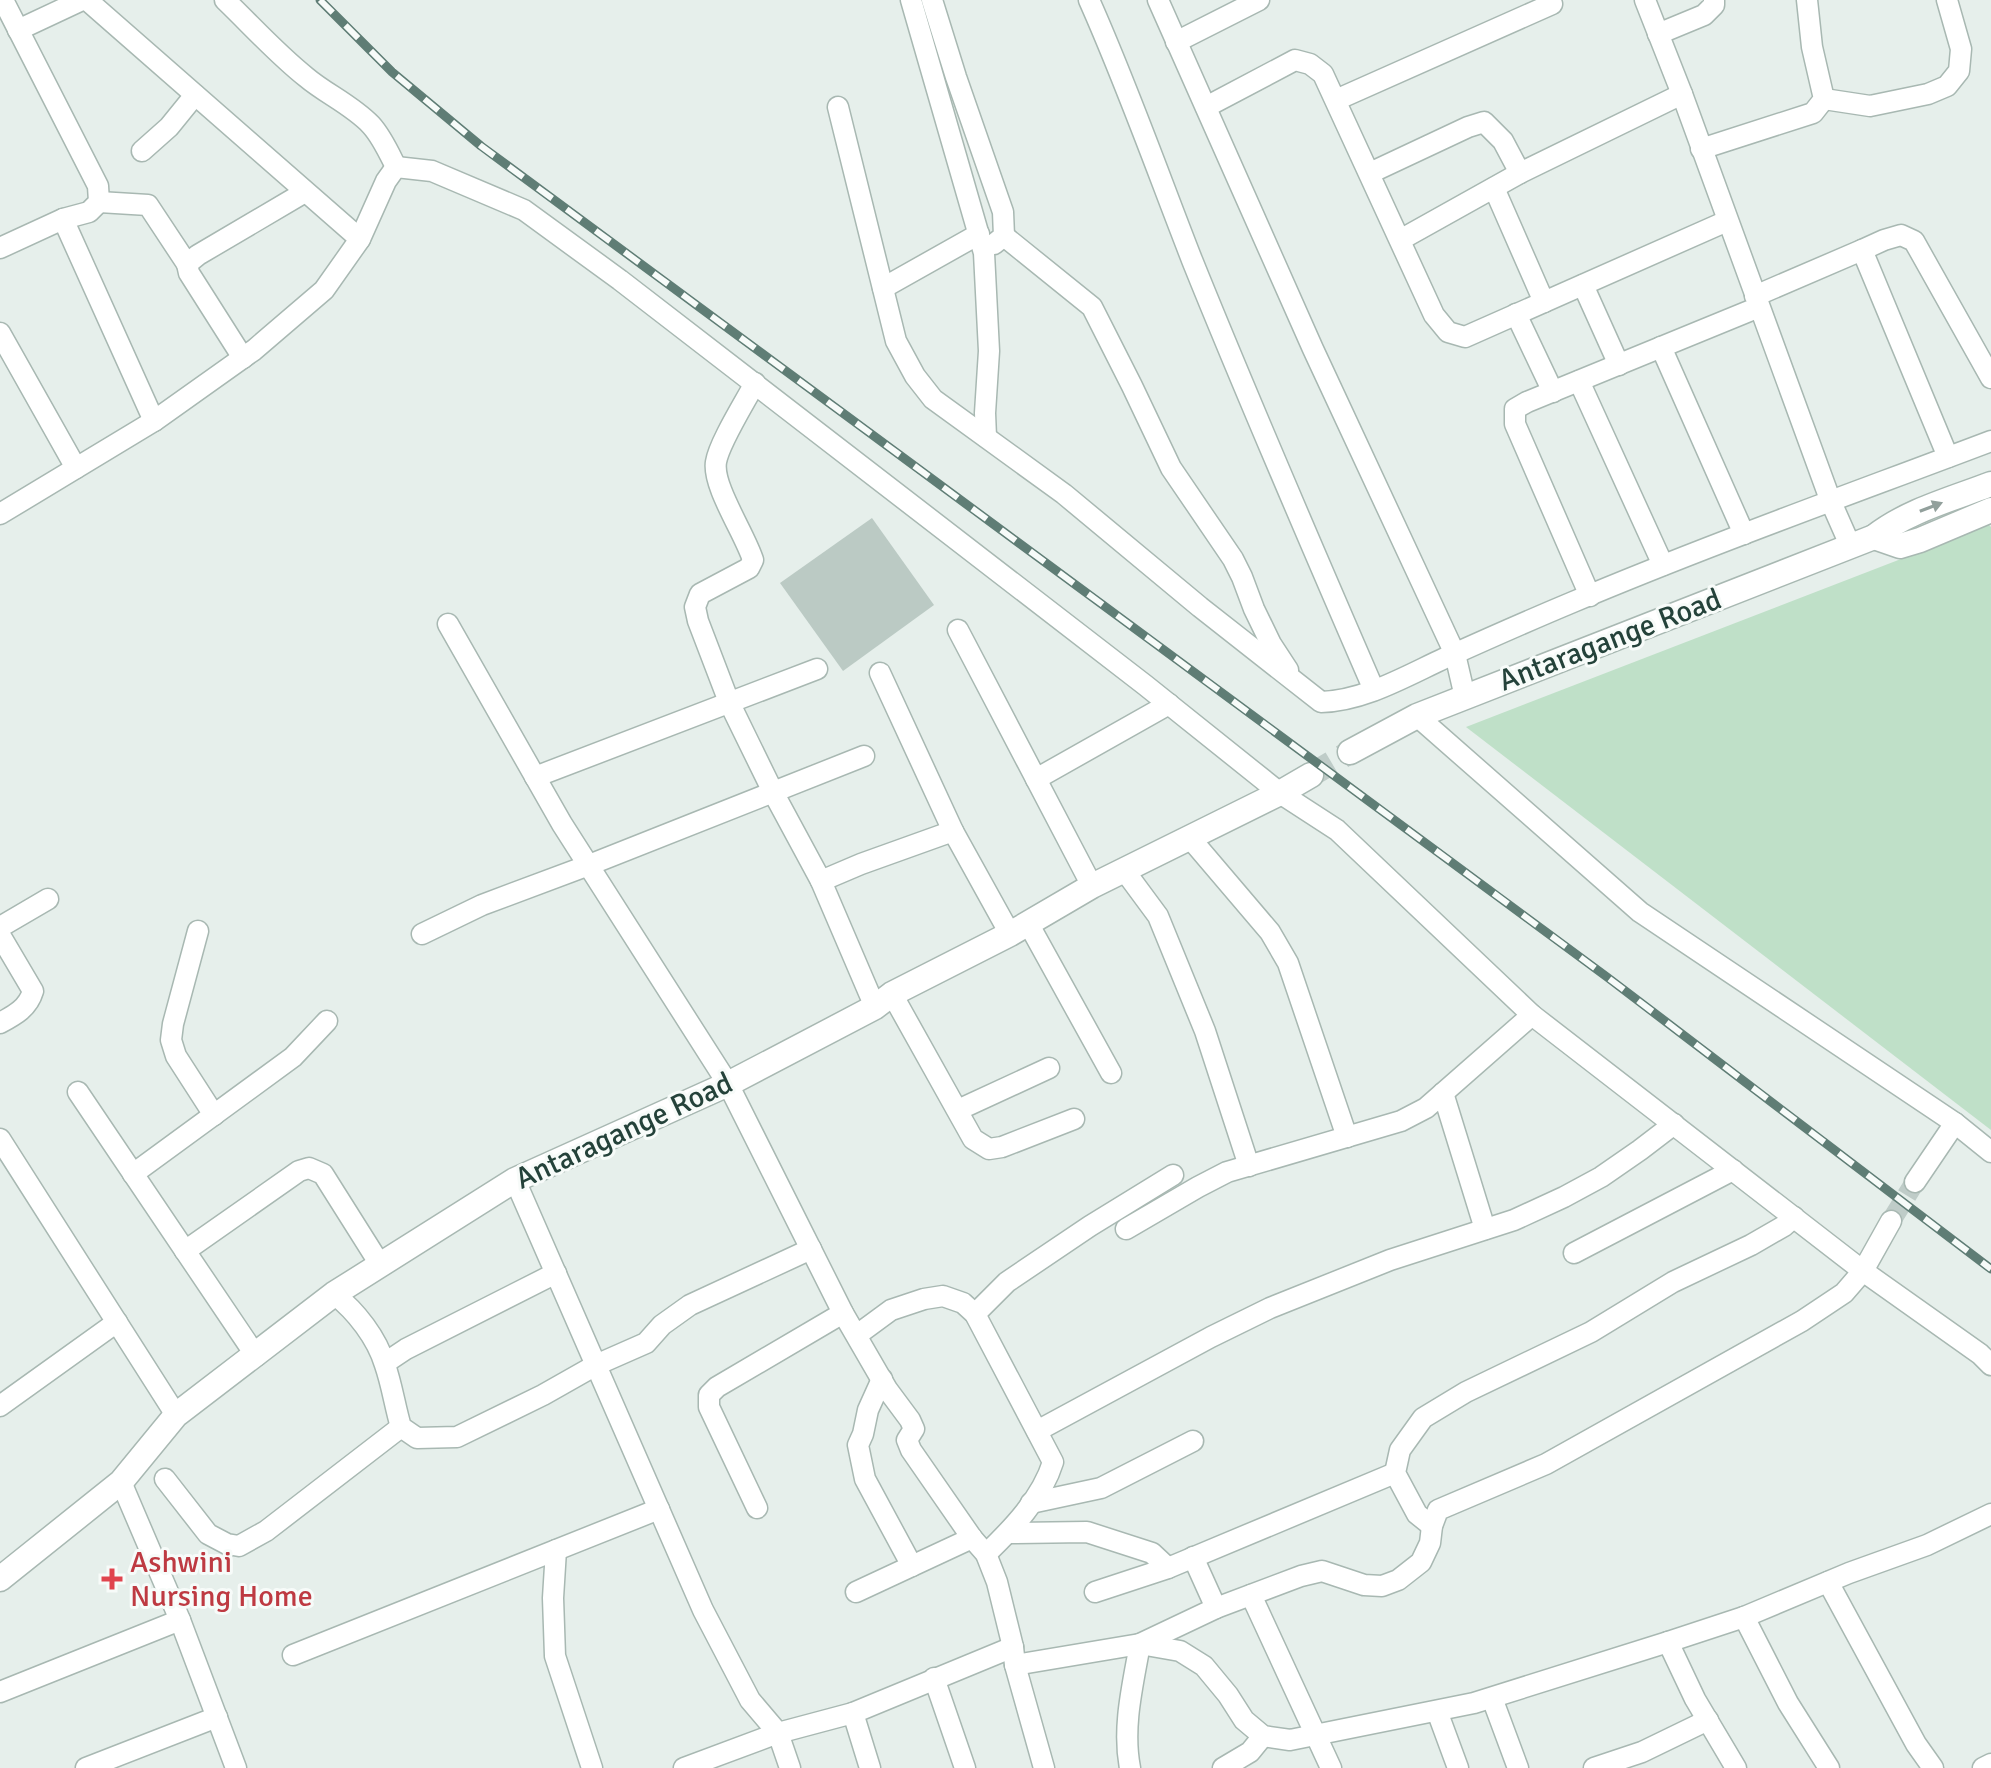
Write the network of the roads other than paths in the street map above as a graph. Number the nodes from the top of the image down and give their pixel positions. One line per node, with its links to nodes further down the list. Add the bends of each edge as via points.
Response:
1 (3, 0): 14 (street)
2 (84, 0): 14 (street); 18 (street)
3 (225, 0): 25 (street, via 303,75 372,126)
4 (911, 0): 37 (street)
5 (932, 0): 33 (street, via 1003,212)
6 (1089, 0): 73 (street, via 1192,260)
7 (1158, 0): 16 (street)
8 (1259, 0): 16 (street)
9 (1645, 0): 15 (street)
10 (1714, 0): 15 (street, via 1704,15)
11 (1807, 0): 19 (street)
12 (1947, 0): 19 (street, via 1961,49 1959,71 1947,86 1870,106)
13 (1552, 4): 20 (street)
14 (18, 30): 30 (street, via 98,186)
15 (1658, 34): 17 (street)
16 (1176, 42): 22 (street)
17 (1682, 94): 23 (street); 27 (street)
18 (195, 95): 24 (street); 29 (street)
19 (1824, 99): 23 (street, via 1813,113)
20 (1336, 100): 22 (street, via 1323,74 1295,60); 26 (street)
21 (838, 107): 41 (street)
22 (1206, 107): 69 (street)
23 (1701, 149): 32 (street)
24 (142, 151)
25 (396, 167): 34 (street); 51 (street, via 432,171 524,210)
26 (1370, 173): 27 (street, via 1484,122 1503,141); 35 (street)
27 (1520, 173): 28 (street)
28 (1494, 188): 35 (street); 43 (street)
29 (305, 192): 34 (street); 39 (street)
30 (99, 202): 31 (street, via 89,212); 39 (street, via 148,205)
31 (63, 219): 36 (street); 53 (street)
32 (1727, 221): 40 (street); 42 (street)
33 (1004, 236): 37 (street); 72 (street, via 1092,307 1171,468 1233,559 1271,644)
34 (360, 239): 47 (street, via 324,290)
35 (1400, 240): 44 (street, via 1434,315 1448,332 1465,337)
36 (2, 244)
37 (981, 244): 41 (street); 54 (street, via 989,351)
38 (1862, 250): 42 (street); 49 (street, via 1901,235 1914,241); 56 (street)
39 (187, 264): 47 (street)
40 (1583, 285): 43 (street); 48 (street)
41 (883, 288): 54 (street, via 896,341 915,376 933,399)
42 (1757, 301): 46 (street); 59 (street)
43 (1544, 302): 44 (street)
44 (1516, 314): 52 (street)
45 (0, 333): 57 (street)
46 (1661, 347): 48 (street); 62 (street)
47 (243, 358): 53 (street)
48 (1619, 365): 50 (street)
49 (1991, 378)
50 (1579, 381): 52 (street); 65 (street)
51 (755, 383): 75 (street, via 715,463 719,486 753,560 749,568 700,594 695,607); 76 (street)
52 (1553, 392): 66 (street, via 1515,409 1515,424)
53 (154, 421): 57 (street)
54 (986, 437): 72 (street)
55 (1991, 441): 56 (street)
56 (1948, 457): 59 (street)
57 (76, 468): 61 (street)
58 (1991, 484): 63 (street, Antaragange Road, one-way to 58, via 1908,516)
59 (1831, 502): 62 (street); 64 (street)
60 (1991, 510): 63 (street, Antaragange Road, via 1900,546)
61 (0, 514)
62 (1744, 534): 65 (street)
63 (1874, 537): 64 (street, Antaragange Road)
64 (1850, 545): 74 (street, Antaragange Road)
65 (1663, 565): 66 (street)
66 (1590, 596): 69 (street)
67 (448, 624): 81 (street)
68 (958, 630): 82 (street)
69 (1455, 654): 73 (street); 74 (street)
70 (817, 669): 75 (street)
71 (880, 673): 85 (street)
72 (1297, 683): 73 (street, via 1321,702)
73 (1374, 690)
74 (1465, 697): 77 (street, Antaragange Road)
75 (729, 702): 81 (street); 83 (street)
76 (1169, 704): 82 (street); 84 (street)
77 (1417, 716): 78 (street, Antaragange Road); 109 (street, via 1640,912)
78 (1350, 752)
79 (864, 756): 83 (street)
80 (1311, 775): 84 (street, Antaragange Road)
81 (535, 777): 87 (street)
82 (1036, 779): 90 (street)
83 (773, 792): 87 (street); 89 (street)
84 (1280, 793): 86 (street, Antaragange Road); 98 (street, via 1337,830)
85 (953, 831): 89 (street); 93 (street)
86 (1190, 838): 88 (street, Antaragange Road); 111 (street, via 1270,932 1288,963)
87 (589, 865): 95 (street); 103 (street)
88 (1124, 870): 90 (street, Antaragange Road); 114 (street, via 1158,916 1205,1031)
89 (821, 881): 97 (street)
90 (1092, 886): 93 (street, Antaragange Road)
91 (48, 899): 92 (street)
92 (0, 927)
93 (1019, 929): 97 (street, Antaragange Road); 102 (street)
94 (198, 931): 107 (street, via 171,1040)
95 (422, 934)
96 (0, 935): 100 (street, via 33,991 30,1002)
97 (884, 1001): 103 (street, Antaragange Road); 106 (street)
98 (1532, 1015): 105 (street); 110 (street)
99 (327, 1021): 107 (street, via 293,1057)
100 (0, 1023)
101 (1049, 1068): 106 (street)
102 (1111, 1073)
103 (728, 1084): 118 (street, Antaragange Road); 124 (street)
104 (78, 1092): 116 (street)
105 (1443, 1093): 111 (street, via 1401,1121); 123 (street)
106 (958, 1110): 108 (street, via 973,1139 989,1149)
107 (214, 1115): 116 (street)
108 (1074, 1119)
109 (1955, 1123): 113 (street); 119 (street)
110 (1674, 1124): 115 (street); 123 (street, via 1601,1177)
111 (1347, 1137): 114 (street)
112 (0, 1139): 133 (street)
113 (1991, 1152)
114 (1249, 1166): 122 (street, via 1227,1172)
115 (1733, 1170): 120 (street); 126 (street)
116 (133, 1174): 125 (street)
117 (1173, 1175): 132 (street, via 1007,1282)
118 (515, 1180): 127 (street, Antaragange Road); 129 (street)
119 (1915, 1182)
120 (1794, 1217): 128 (street); 145 (street, via 1591,1332 1423,1418 1400,1450)
121 (1891, 1221): 128 (street)
122 (1126, 1229)
123 (1485, 1229): 143 (street, via 1270,1308)
124 (811, 1249): 131 (street); 137 (street, via 690,1305 646,1343)
125 (185, 1251): 127 (street, via 309,1168 323,1174); 135 (street)
126 (1574, 1253)
127 (381, 1266): 130 (street, Antaragange Road)
128 (1863, 1271): 138 (street); 152 (street, via 1844,1293 1802,1321 1546,1464 1438,1510)
129 (556, 1273): 136 (street); 137 (street)
130 (334, 1294): 135 (street, Antaragange Road); 136 (street, via 349,1305)
131 (843, 1313): 134 (street); 149 (street, via 709,1395 709,1407)
132 (975, 1314): 134 (street, via 943,1296 924,1299 891,1310); 143 (street)
133 (117, 1322): 140 (street); 141 (street)
134 (857, 1335): 139 (street)
135 (256, 1356): 141 (street, Antaragange Road)
136 (385, 1363): 142 (street)
137 (596, 1365): 142 (street, via 457,1437 417,1438); 150 (street)
138 (1991, 1365)
139 (882, 1379): 154 (street, via 914,1429 907,1440 911,1450); 157 (street, via 858,1445 865,1479)
140 (0, 1406)
141 (176, 1415): 147 (street, Antaragange Road)
142 (401, 1427): 146 (street, via 239,1546 208,1534)
143 (1037, 1431): 148 (street, via 1053,1462)
144 (1193, 1441): 148 (street, via 1101,1488)
145 (1395, 1473): 152 (street, via 1417,1514); 156 (street)
146 (165, 1479)
147 (121, 1482): 159 (street, Antaragange Road); 166 (street)
148 (1031, 1503): 153 (street)
149 (757, 1508)
150 (659, 1509): 155 (street); 178 (street, via 743,1687)
151 (1991, 1514): 160 (street)
152 (1432, 1526): 163 (street, via 1421,1562 1398,1580 1364,1585 1322,1571)
153 (1009, 1533): 154 (street); 158 (street, via 1087,1532 1152,1553)
154 (979, 1546): 157 (street); 170 (street, via 997,1582)
155 (556, 1550): 169 (street); 185 (street, via 555,1656)
156 (1193, 1557): 158 (street); 164 (street)
157 (912, 1566): 161 (street)
158 (1168, 1568): 162 (street)
159 (0, 1579)
160 (1828, 1582): 165 (street); 199 (street)
161 (856, 1592)
162 (1095, 1592)
163 (1251, 1595): 164 (street); 179 (street)
164 (1216, 1608): 168 (street)
165 (1744, 1617): 167 (street); 198 (street)
166 (180, 1620): 172 (street); 176 (street)
167 (1668, 1642): 173 (street); 177 (street)
168 (1140, 1644): 170 (street); 180 (street, via 1180,1651 1204,1666 1244,1720); 191 (street, via 1126,1740)
169 (293, 1655)
170 (1014, 1656): 171 (street); 190 (street)
171 (934, 1678): 175 (street); 189 (street)
172 (0, 1692)
173 (1492, 1698): 174 (street); 195 (street)
174 (1437, 1711): 179 (street); 194 (street)
175 (853, 1713): 178 (street); 188 (street)
176 (217, 1717): 183 (street); 184 (street)
177 (1708, 1720): 196 (street); 197 (street)
178 (778, 1733): 181 (street); 187 (street)
179 (1315, 1735): 180 (street); 193 (street)
180 (1257, 1752): 192 (street)
181 (720, 1762): 186 (street)
182 (1991, 1764): 200 (street)
183 (86, 1768)
184 (236, 1768)
185 (592, 1768)
186 (684, 1768)
187 (790, 1768)
188 (870, 1768)
189 (965, 1768)
190 (1044, 1768)
191 (1130, 1768)
192 (1223, 1768)
193 (1331, 1768)
194 (1458, 1768)
195 (1518, 1768)
196 (1594, 1768)
197 (1736, 1768)
198 (1829, 1768)
199 (1933, 1768)
200 (1983, 1768)

